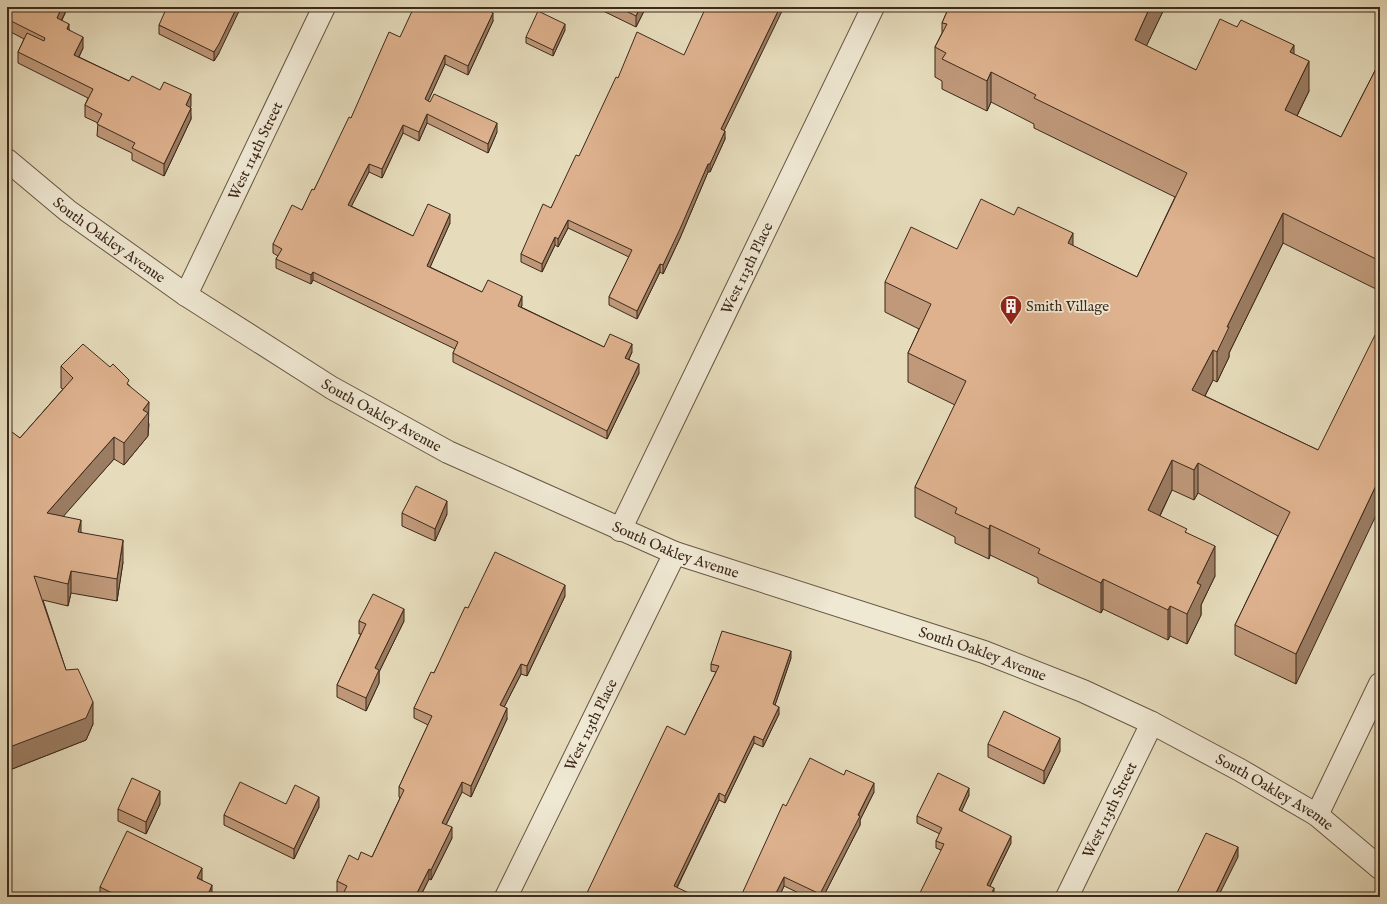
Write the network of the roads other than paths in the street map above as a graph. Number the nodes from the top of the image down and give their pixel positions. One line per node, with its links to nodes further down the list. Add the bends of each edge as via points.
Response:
1 (324, 7): 4 (street, West 114th Street)
2 (873, 7): 5 (street, West 113th Place)
3 (7, 160): 4 (street, South Oakley Avenue, via 68,211)
4 (186, 295): 5 (street, South Oakley Avenue, via 332,388 448,452)
5 (620, 530): 6 (street, South Oakley Avenue)
6 (675, 553): 8 (street, South Oakley Avenue, via 984,652 1083,691); 11 (street, West 113th Place)
7 (1380, 684): 9 (street)
8 (1152, 723): 9 (street, South Oakley Avenue); 12 (street, West 113th Street)
9 (1317, 815): 10 (street, South Oakley Avenue)
10 (1380, 868)
11 (506, 897)
12 (1067, 897)

